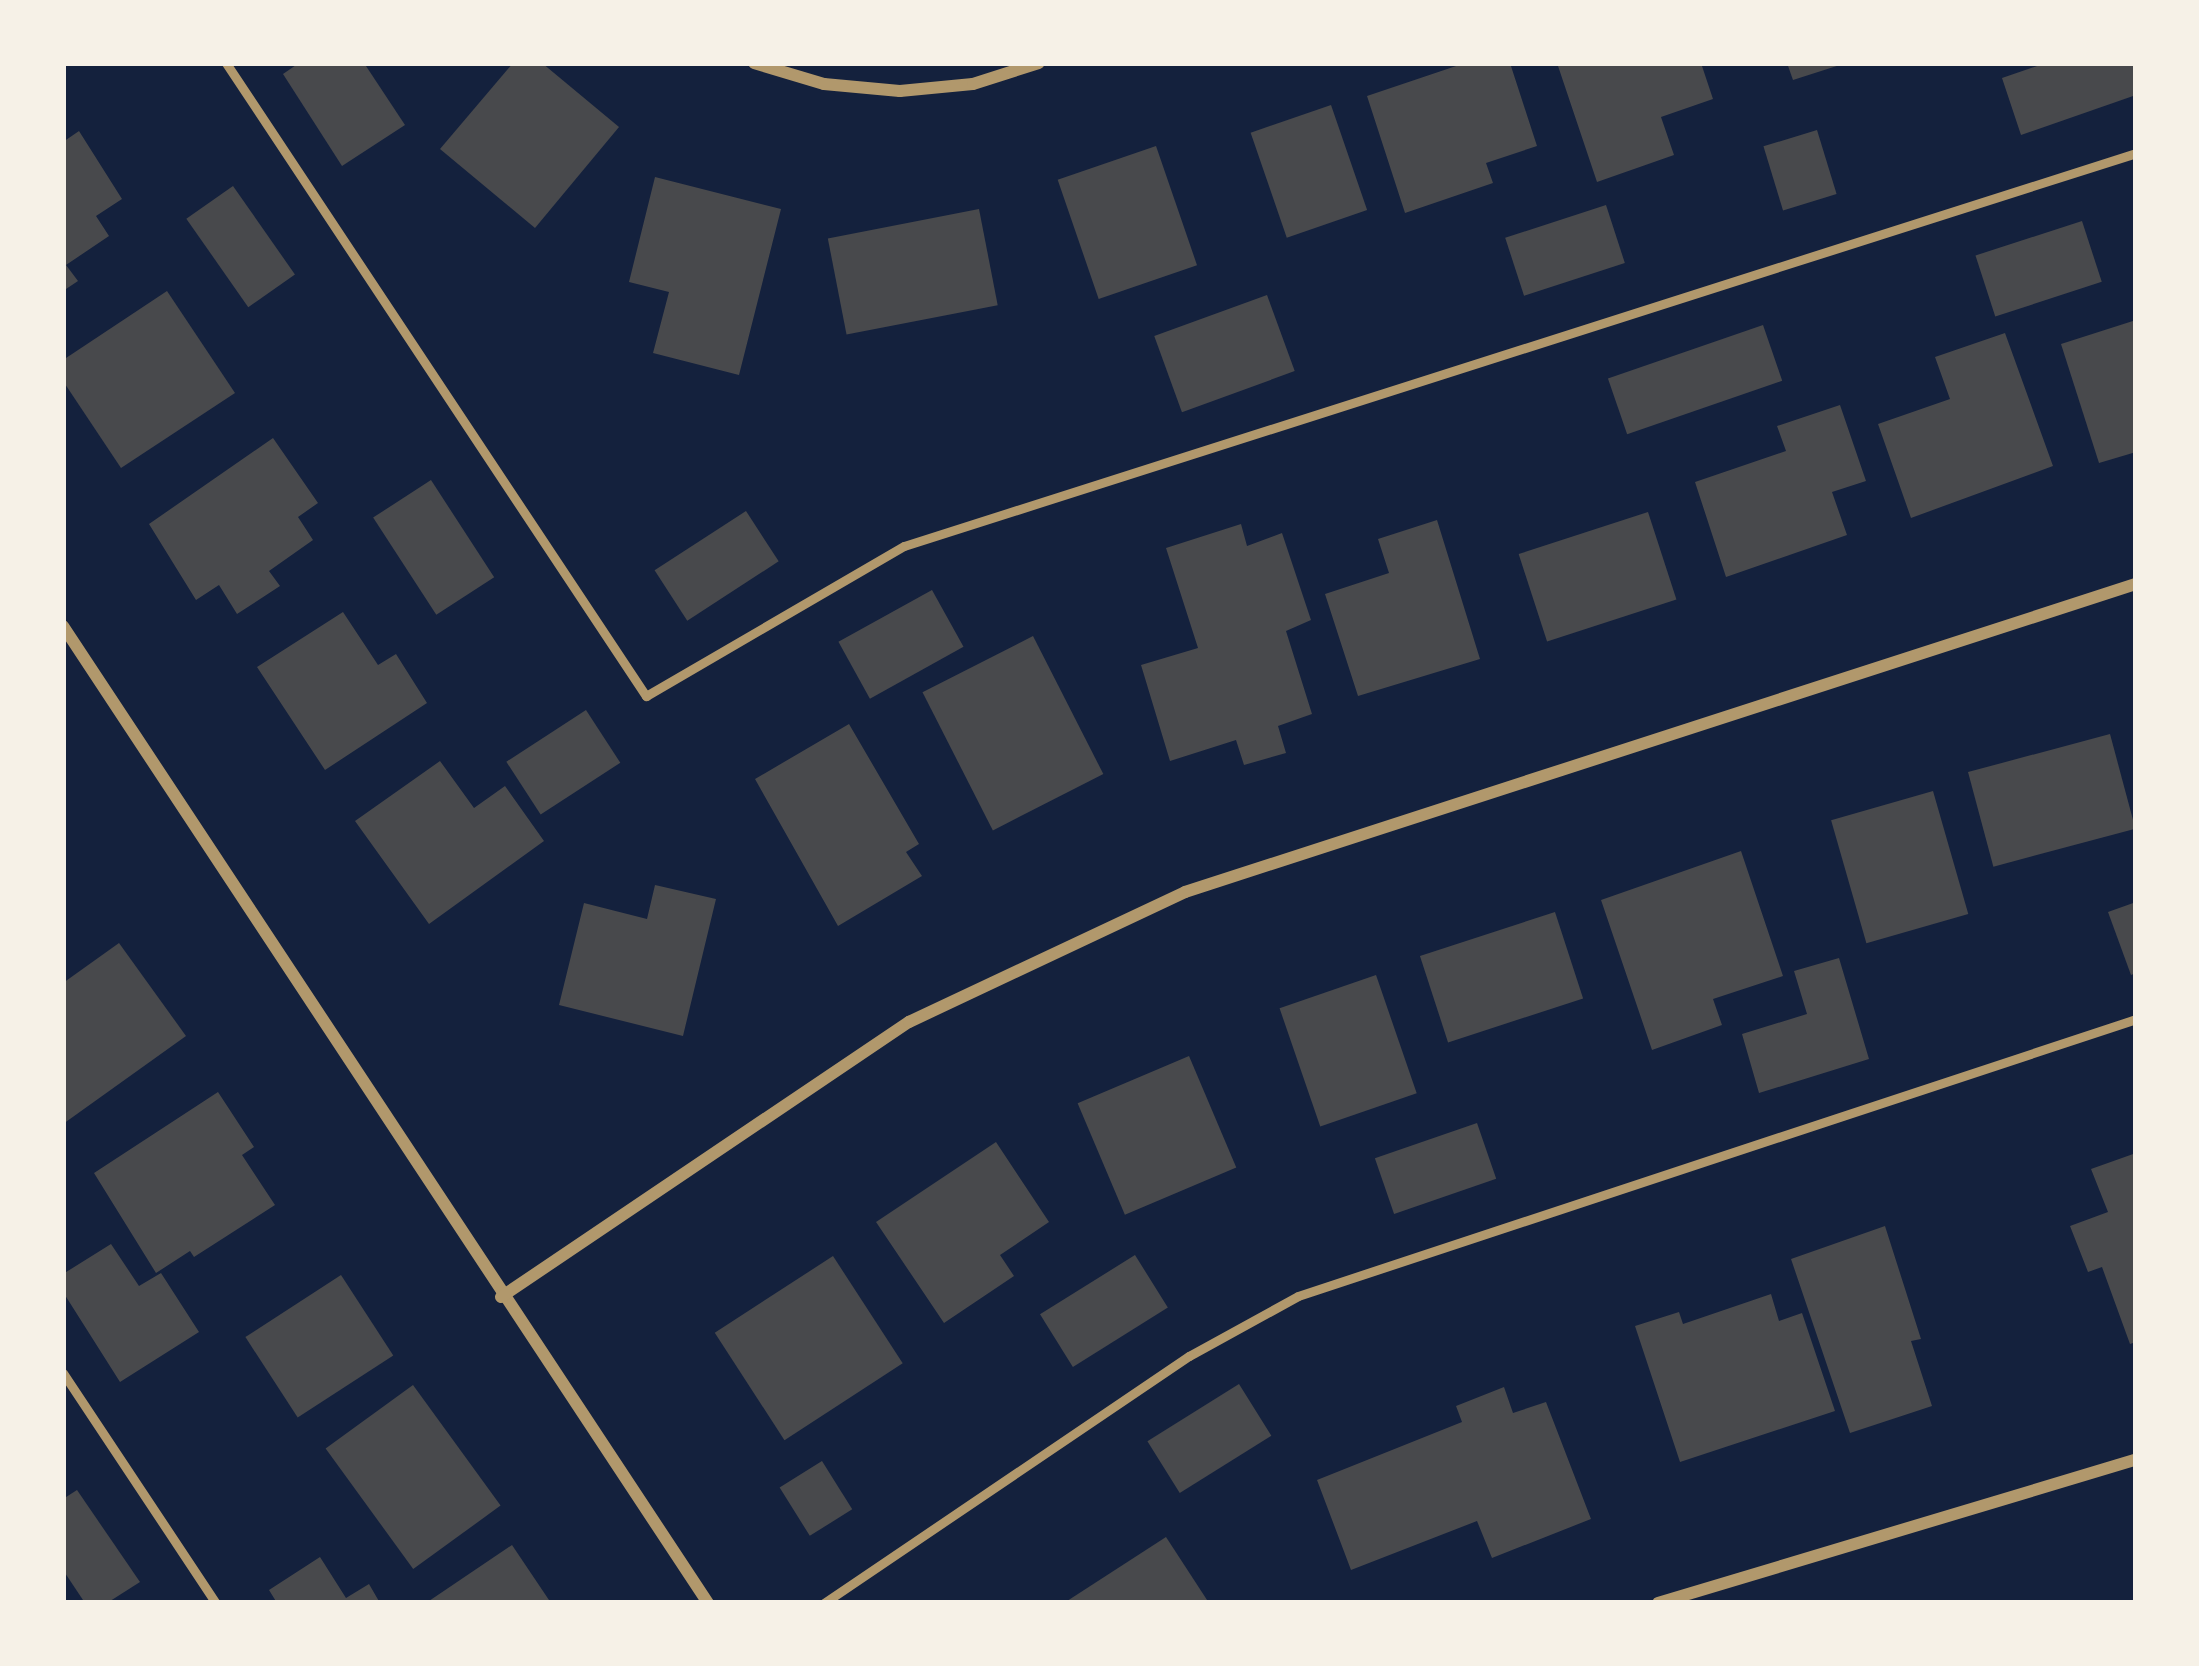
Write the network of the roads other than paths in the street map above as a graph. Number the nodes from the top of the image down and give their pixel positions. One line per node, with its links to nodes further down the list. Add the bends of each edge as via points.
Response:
1 (226, 63): 4 (lane, via 646,696 904,547)
2 (754, 63): 3 (street, via 824,85 900,91 974,84)
3 (1039, 63)
4 (2136, 153)
5 (2136, 584): 8 (street, via 1186,892 909,1022)
6 (63, 626): 8 (street)
7 (2136, 1018): 13 (lane, via 1298,1296 1190,1356)
8 (502, 1297): 12 (street)
9 (63, 1373): 11 (lane)
10 (2136, 1460): 14 (street)
11 (216, 1603)
12 (708, 1603)
13 (824, 1603)
14 (1658, 1603)

